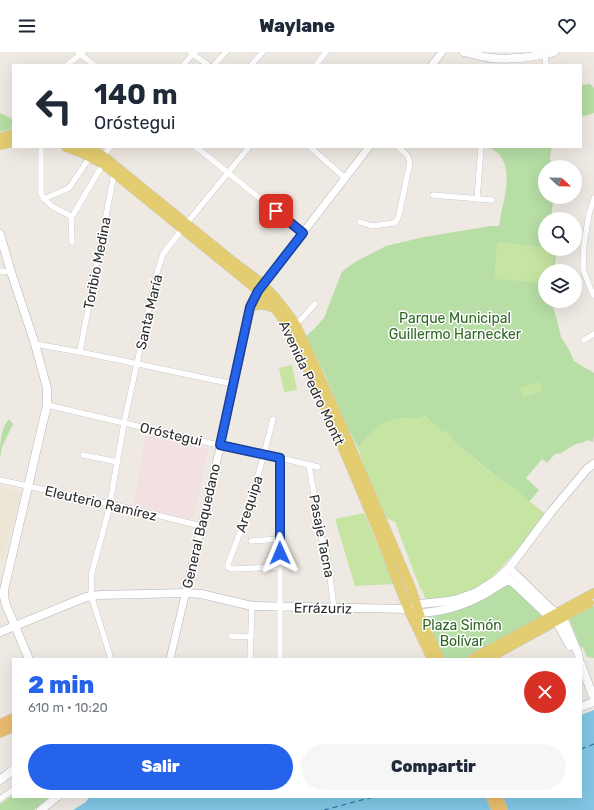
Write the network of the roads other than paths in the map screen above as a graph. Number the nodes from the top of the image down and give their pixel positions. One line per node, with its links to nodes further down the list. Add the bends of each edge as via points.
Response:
1 (226, 52): 14 (street)
2 (263, 52): 15 (street)
3 (326, 52): 16 (street)
4 (442, 52): 17 (street)
5 (464, 52): 9 (main road, via 499,59)
6 (554, 52): 9 (main road)
7 (80, 53): 10 (street); 11 (street)
8 (193, 53): 12 (street); 13 (street)
9 (545, 54): 18 (street)
10 (68, 64)
11 (93, 64)
12 (184, 64)
13 (207, 64)
14 (215, 64)
15 (252, 64)
16 (317, 64)
17 (433, 64)
18 (546, 64)
19 (12, 134): 20 (main road)
20 (0, 138)
21 (12, 142): 22 (main road)
22 (0, 145)
23 (41, 148): 40 (street)
24 (68, 148): 33 (main road, Avenida Pedro Montt)
25 (89, 148): 34 (main road, Avenida Pedro Montt)
26 (109, 148): 34 (street)
27 (197, 148): 36 (street)
28 (247, 148): 36 (street, Santa María)
29 (311, 148): 37 (street)
30 (368, 148): 37 (street, General Baquedano)
31 (399, 148): 44 (street, via 410,162 397,220 394,223 372,226)
32 (481, 148): 41 (street)
33 (90, 157): 34 (main road, Avenida Pedro Montt); 40 (street, via 69,188)
34 (103, 160): 35 (main road, Avenida Pedro Montt); 43 (street)
35 (117, 171): 45 (main road, Avenida Pedro Montt); 60 (street, Toribio Medina)
36 (228, 172): 45 (street, Santa María); 46 (street)
37 (345, 178): 46 (street, General Baquedano)
38 (433, 195): 41 (street)
39 (594, 198): 52 (street, via 584,244 583,269)
40 (44, 199): 43 (street)
41 (477, 199): 42 (street)
42 (492, 200)
43 (71, 216): 48 (street)
44 (360, 222)
45 (184, 226): 51 (main road, Avenida Pedro Montt); 61 (street, Santa María, via 163,254)
46 (303, 233): 51 (street, General Baquedano)
47 (0, 234): 50 (main road)
48 (72, 242)
49 (0, 271): 50 (street)
50 (12, 272): 59 (main road)
51 (260, 288): 54 (street, General Baquedano); 55 (main road, Avenida Pedro Montt); 56 (main road, Avenida Pedro Montt, via 275,297)
52 (594, 295)
53 (315, 304): 56 (street)
54 (250, 307): 55 (main road, via 261,304); 62 (street, General Baquedano)
55 (275, 308): 65 (main road, Avenida Pedro Montt, via 290,330)
56 (296, 325): 65 (main road, Avenida Pedro Montt)
57 (594, 334): 58 (street)
58 (584, 340)
59 (35, 344): 60 (street); 63 (main road, via 47,388)
60 (80, 351): 61 (street)
61 (138, 364): 62 (street); 66 (street, Santa María)
62 (234, 384): 67 (street, General Baquedano)
63 (47, 405): 66 (street, Oróstegui); 76 (main road)
64 (273, 419): 68 (street, Arequipa)
65 (335, 420): 91 (main road, Avenida Pedro Montt)
66 (124, 423): 67 (street, Oróstegui); 71 (street, Santa María)
67 (220, 445): 68 (street, Oróstegui); 78 (street, General Baquedano)
68 (264, 454): 70 (street, Oróstegui); 81 (street, Arequipa, via 251,504 228,567)
69 (83, 455): 71 (street)
70 (280, 458): 73 (street, Oróstegui); 79 (street)
71 (118, 462): 77 (street, Santa María)
72 (594, 464): 82 (main road, Errázuriz, via 551,512)
73 (309, 465): 74 (street, Oróstegui); 90 (street, Pasaje Tacna, via 322,541 326,547)
74 (318, 467)
75 (0, 480): 76 (street, Eleuterio Ramírez)
76 (28, 486): 77 (street, Eleuterio Ramírez); 93 (main road, via 4,590 6,605)
77 (110, 504): 78 (street, Eleuterio Ramírez); 86 (street, Santa María, via 92,572)
78 (201, 526): 84 (street, General Baquedano)
79 (279, 539): 80 (street); 81 (street)
80 (251, 541)
81 (280, 567): 89 (street)
82 (506, 571): 83 (main road); 91 (main road, Errázuriz, via 477,592); 92 (main road, via 550,608)
83 (510, 580): 91 (main road, Errázuriz, via 462,604 445,610); 92 (main road)
84 (186, 593): 86 (main road, Errázuriz); 88 (main road, Errázuriz); 99 (street, General Baquedano)
85 (594, 593): 92 (main road)
86 (91, 596): 93 (main road, Errázuriz); 98 (street, Santa María)
87 (594, 601): 92 (main road)
88 (252, 606): 89 (main road, Errázuriz); 96 (street)
89 (280, 607): 90 (main road, Errázuriz); 101 (street)
90 (334, 608): 91 (main road, Errázuriz)
91 (419, 613): 102 (main road, Avenida Pedro Montt); 103 (main road, Avenida Pedro Montt)
92 (556, 618): 104 (main road); 105 (main road); 106 (main road, via 564,621)
93 (15, 625): 94 (main road, Errázuriz); 97 (main road)
94 (0, 632)
95 (231, 636): 96 (street)
96 (251, 637): 100 (street)
97 (29, 658)
98 (111, 658)
99 (170, 658)
100 (250, 658)
101 (280, 658)
102 (432, 658)
103 (440, 658)
104 (474, 658)
105 (489, 658)
106 (578, 658)
107 (582, 667): 108 (main road)
108 (594, 699)
109 (594, 702): 110 (main road)
110 (582, 707)
111 (12, 718): 112 (highway)
112 (0, 724)
113 (12, 727): 114 (highway)
114 (0, 733)
115 (12, 771): 116 (main road)
116 (0, 780)
117 (12, 791): 121 (street)
118 (56, 798): 122 (main road)
119 (491, 798): 123 (highway)
120 (498, 798): 124 (highway)
121 (0, 799)
122 (41, 810)
123 (496, 810)
124 (503, 810)

